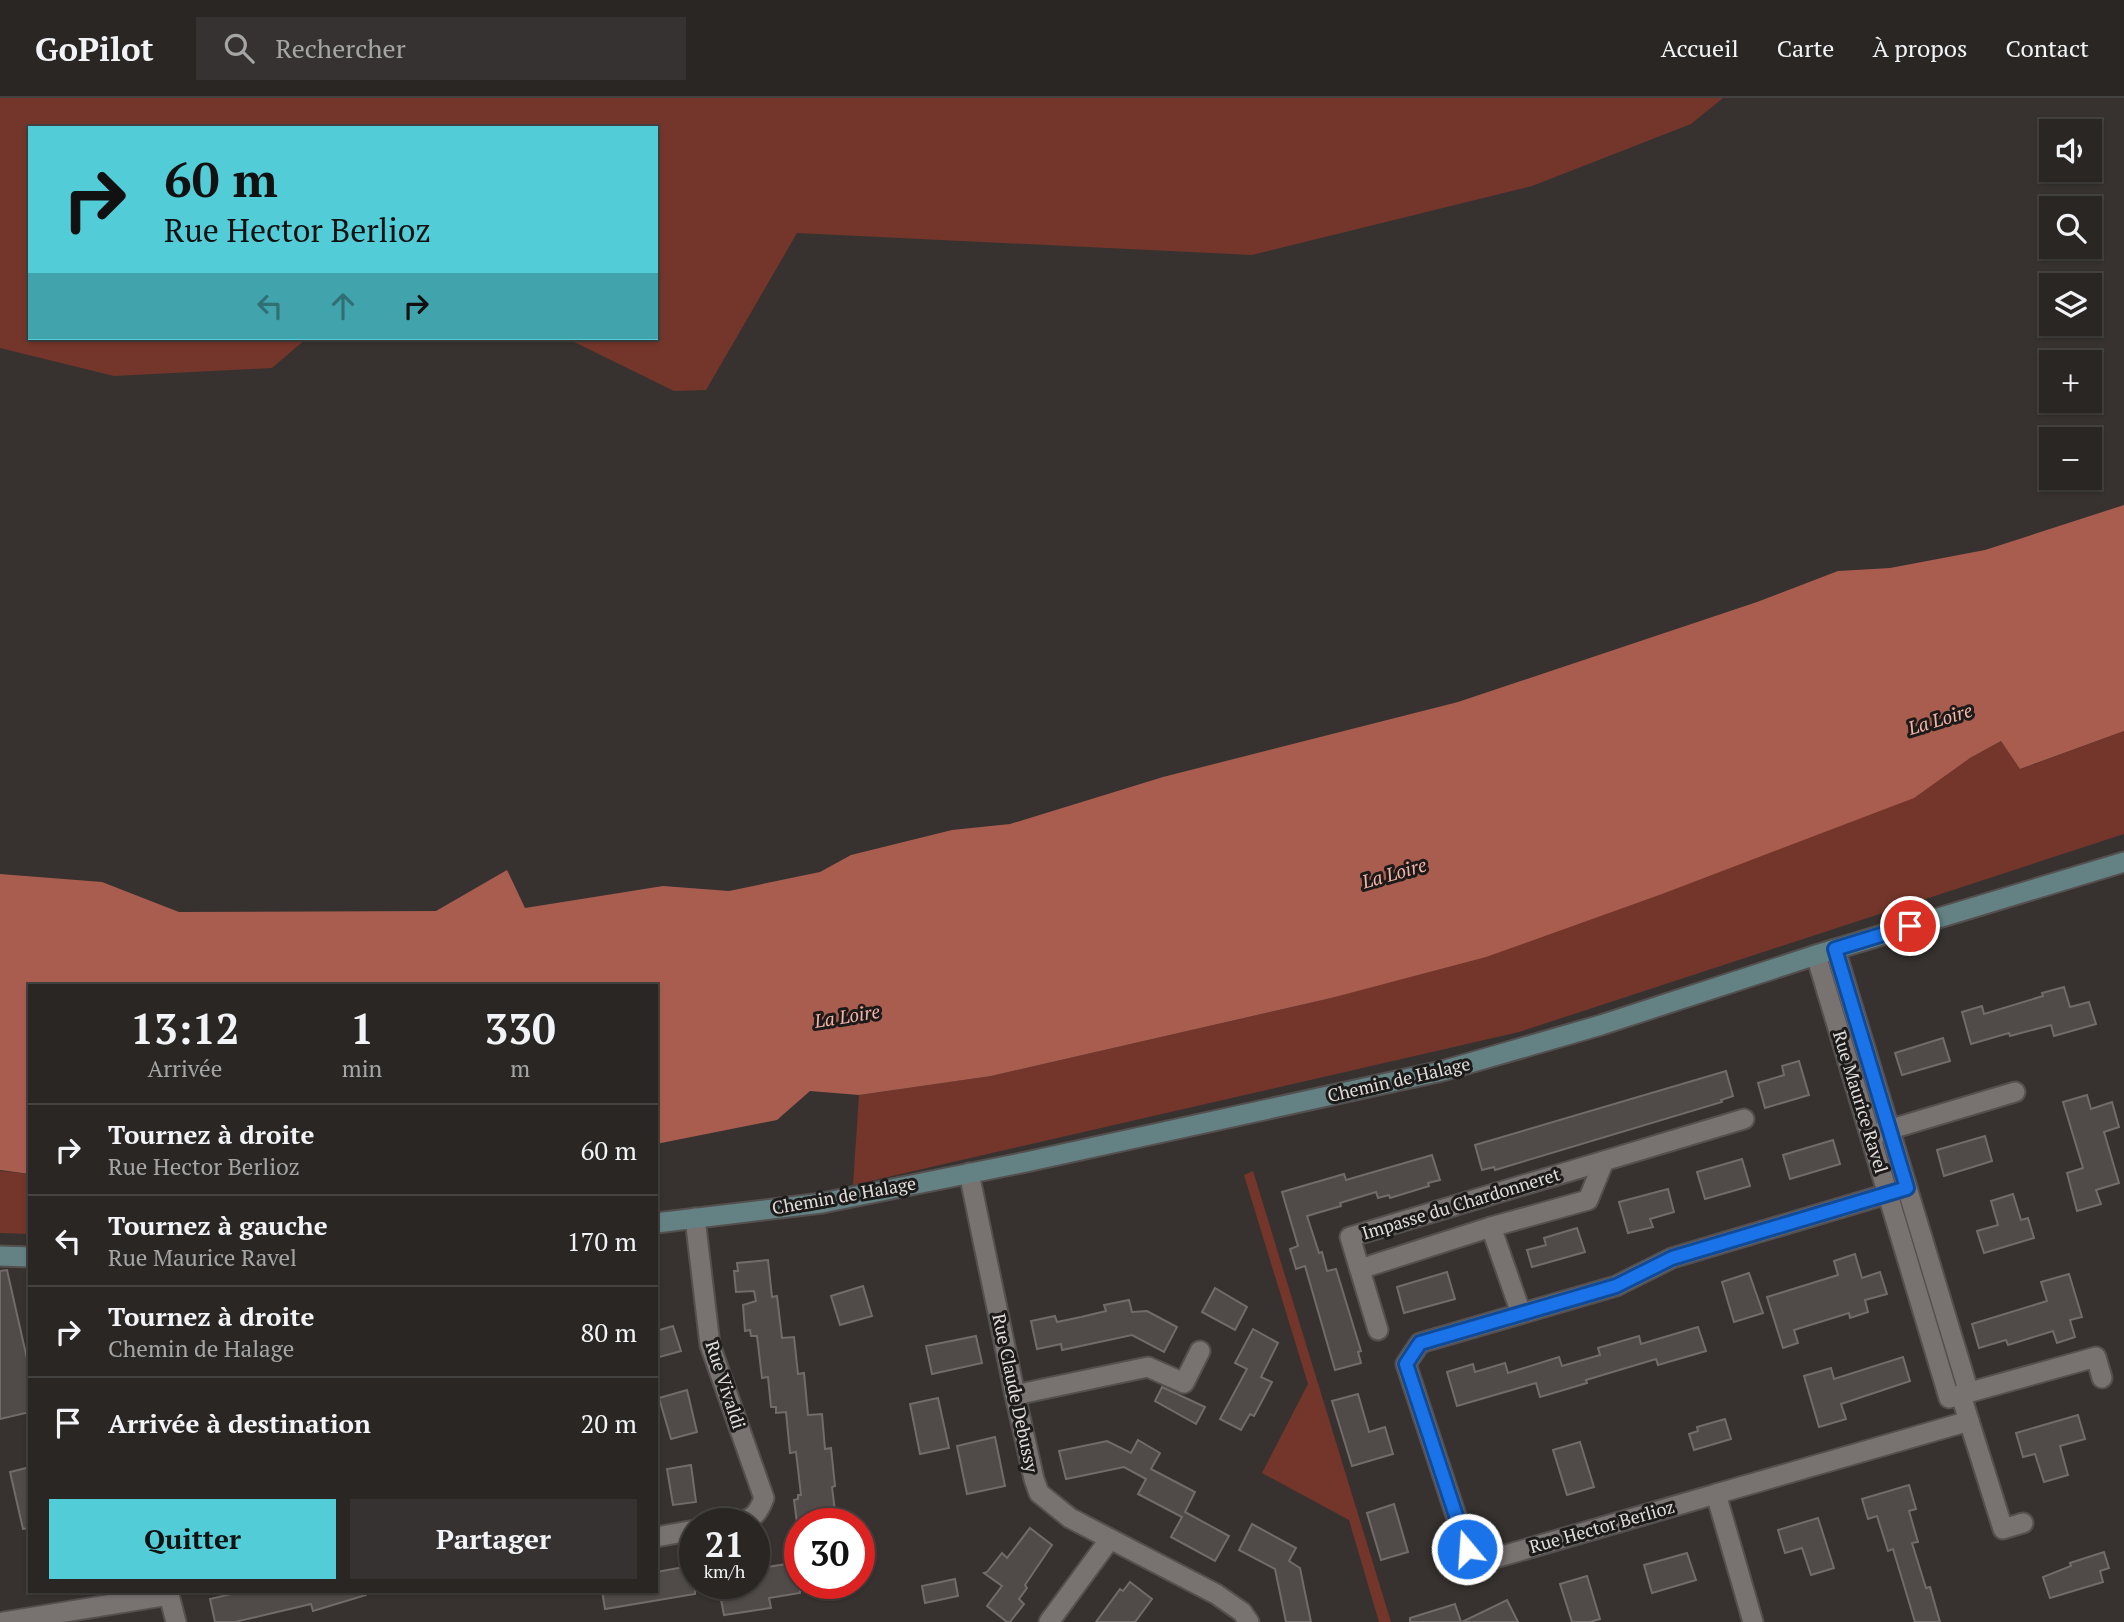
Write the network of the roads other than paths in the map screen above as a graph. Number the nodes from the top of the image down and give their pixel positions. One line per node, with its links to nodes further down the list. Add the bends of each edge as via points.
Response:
1 (2124, 862): 2 (main road, Chemin de Halage)
2 (1835, 949): 3 (main road, Chemin de Halage); 6 (street, Rue Maurice Ravel)
3 (1816, 955): 7 (street, Rue Maurice Ravel); 9 (main road, Chemin de Halage, via 1442,1071)
4 (2015, 1092): 6 (street)
5 (1744, 1119): 8 (street, Impasse du Chardonneret)
6 (1890, 1129): 7 (street); 10 (street, Rue Maurice Ravel)
7 (1870, 1135): 10 (street, Rue Maurice Ravel)
8 (1604, 1161): 13 (street, Impasse du Chardonneret, via 1588,1200); 16 (street, Impasse du Chardonneret, via 1350,1237)
9 (969, 1173): 11 (main road, Chemin de Halage, via 822,1203); 21 (street, Rue Claude Debussy)
10 (1898, 1191): 17 (street, Rue Hector Berlioz, via 1672,1258 1616,1286); 22 (street, Rue Maurice Ravel)
11 (695, 1218): 12 (main road, Chemin de Halage); 25 (street, Rue Vivaldi, via 710,1345 764,1498)
12 (658, 1223)
13 (1491, 1227): 16 (street, Impasse du Chardonneret); 17 (street, Impasse du Chardonneret)
14 (0, 1256): 15 (main road)
15 (28, 1257)
16 (1360, 1269): 18 (street, Impasse du Chardonneret)
17 (1521, 1312): 24 (street, Rue Hector Berlioz, via 1420,1343 1406,1364 1467,1549 1485,1561)
18 (1378, 1330)
19 (1200, 1351): 21 (street, via 1184,1383 1148,1367)
20 (2102, 1378): 22 (street, via 2096,1357)
21 (1014, 1395): 29 (street, Rue Claude Debussy, via 1039,1493 1070,1518)
22 (1960, 1395): 23 (street, Rue Maurice Ravel)
23 (1969, 1421): 24 (street); 26 (street, Rue Maurice Ravel, via 2003,1529)
24 (1716, 1494): 35 (street)
25 (760, 1508)
26 (2023, 1523)
27 (679, 1533): 28 (street)
28 (658, 1537)
29 (1110, 1539): 33 (street); 34 (street, Rue Claude Debussy, via 1216,1594)
30 (168, 1593): 31 (street); 32 (street)
31 (4, 1622)
32 (176, 1622)
33 (1049, 1622)
34 (1249, 1622)
35 (1753, 1622)

